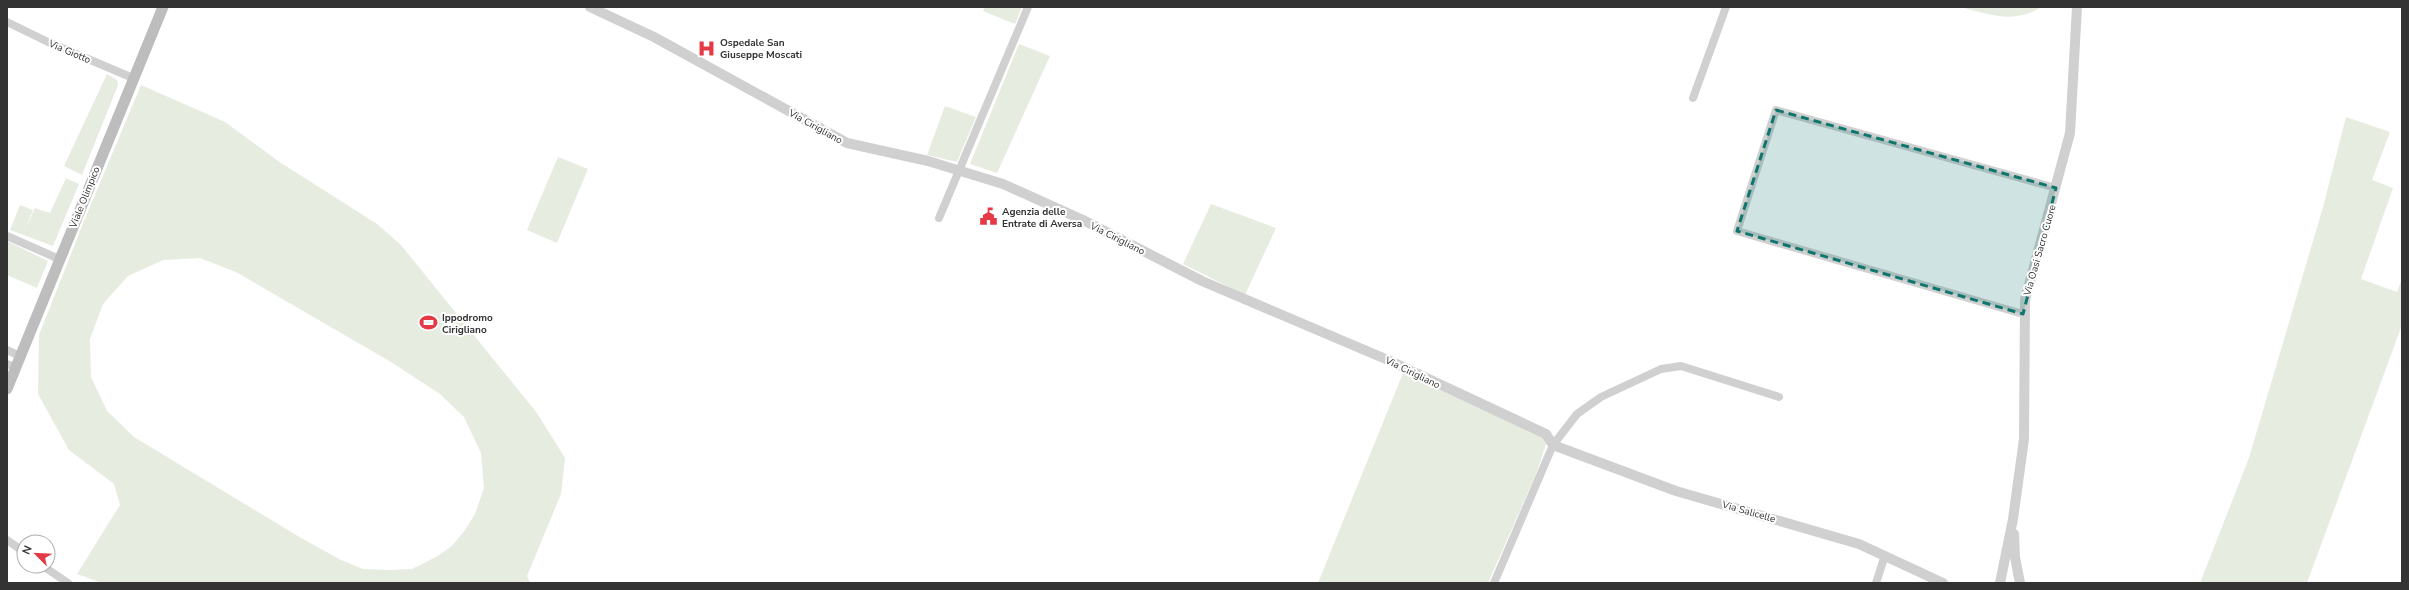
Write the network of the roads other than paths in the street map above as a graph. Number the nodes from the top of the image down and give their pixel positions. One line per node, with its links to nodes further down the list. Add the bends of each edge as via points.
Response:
1 (163, 7): 7 (main road, Viale Olimpico)
2 (590, 7): 9 (street, Via Cirigliano, via 660,40 847,143)
3 (1028, 7): 9 (street)
4 (1726, 7): 8 (street)
5 (2077, 9): 10 (street, Via Oasi Sacro Cuore, via 2070,132)
6 (7, 22): 7 (street, Via Giotto)
7 (133, 78): 13 (main road, Viale Olimpico)
8 (1693, 98)
9 (961, 170): 11 (street); 20 (street, Via Cirigliano, via 1003,184 1083,220 1202,282 1388,360 1546,434)
10 (2056, 188): 14 (street, Via Oasi Sacro Cuore, via 2028,285); 14 (street, via 1776,110 1737,231)
11 (939, 218)
12 (7, 236): 13 (street)
13 (58, 259): 16 (main road, Viale Olimpico)
14 (2023, 314): 21 (street, Via Oasi Sacro Cuore, via 2025,420)
15 (7, 350): 16 (street)
16 (20, 356): 17 (main road, Viale Olimpico)
17 (11, 366): 18 (main road, Viale Olimpico)
18 (7, 389)
19 (1779, 397): 20 (street, via 1689,367 1672,366 1601,397 1578,414)
20 (1553, 445): 24 (street, Via Salicelle, via 1676,491 1860,544); 27 (street)
21 (2013, 519): 30 (street, Via Oasi Sacro Cuore); 31 (street, Via Oasi Sacro Cuore, via 2015,557)
22 (7, 540): 23 (street)
23 (16, 546)
24 (1885, 555): 28 (street); 29 (street, Via Salicelle)
25 (55, 574): 26 (street)
26 (68, 583)
27 (1494, 583)
28 (1876, 583)
29 (1943, 583)
30 (2000, 583)
31 (2020, 583)

